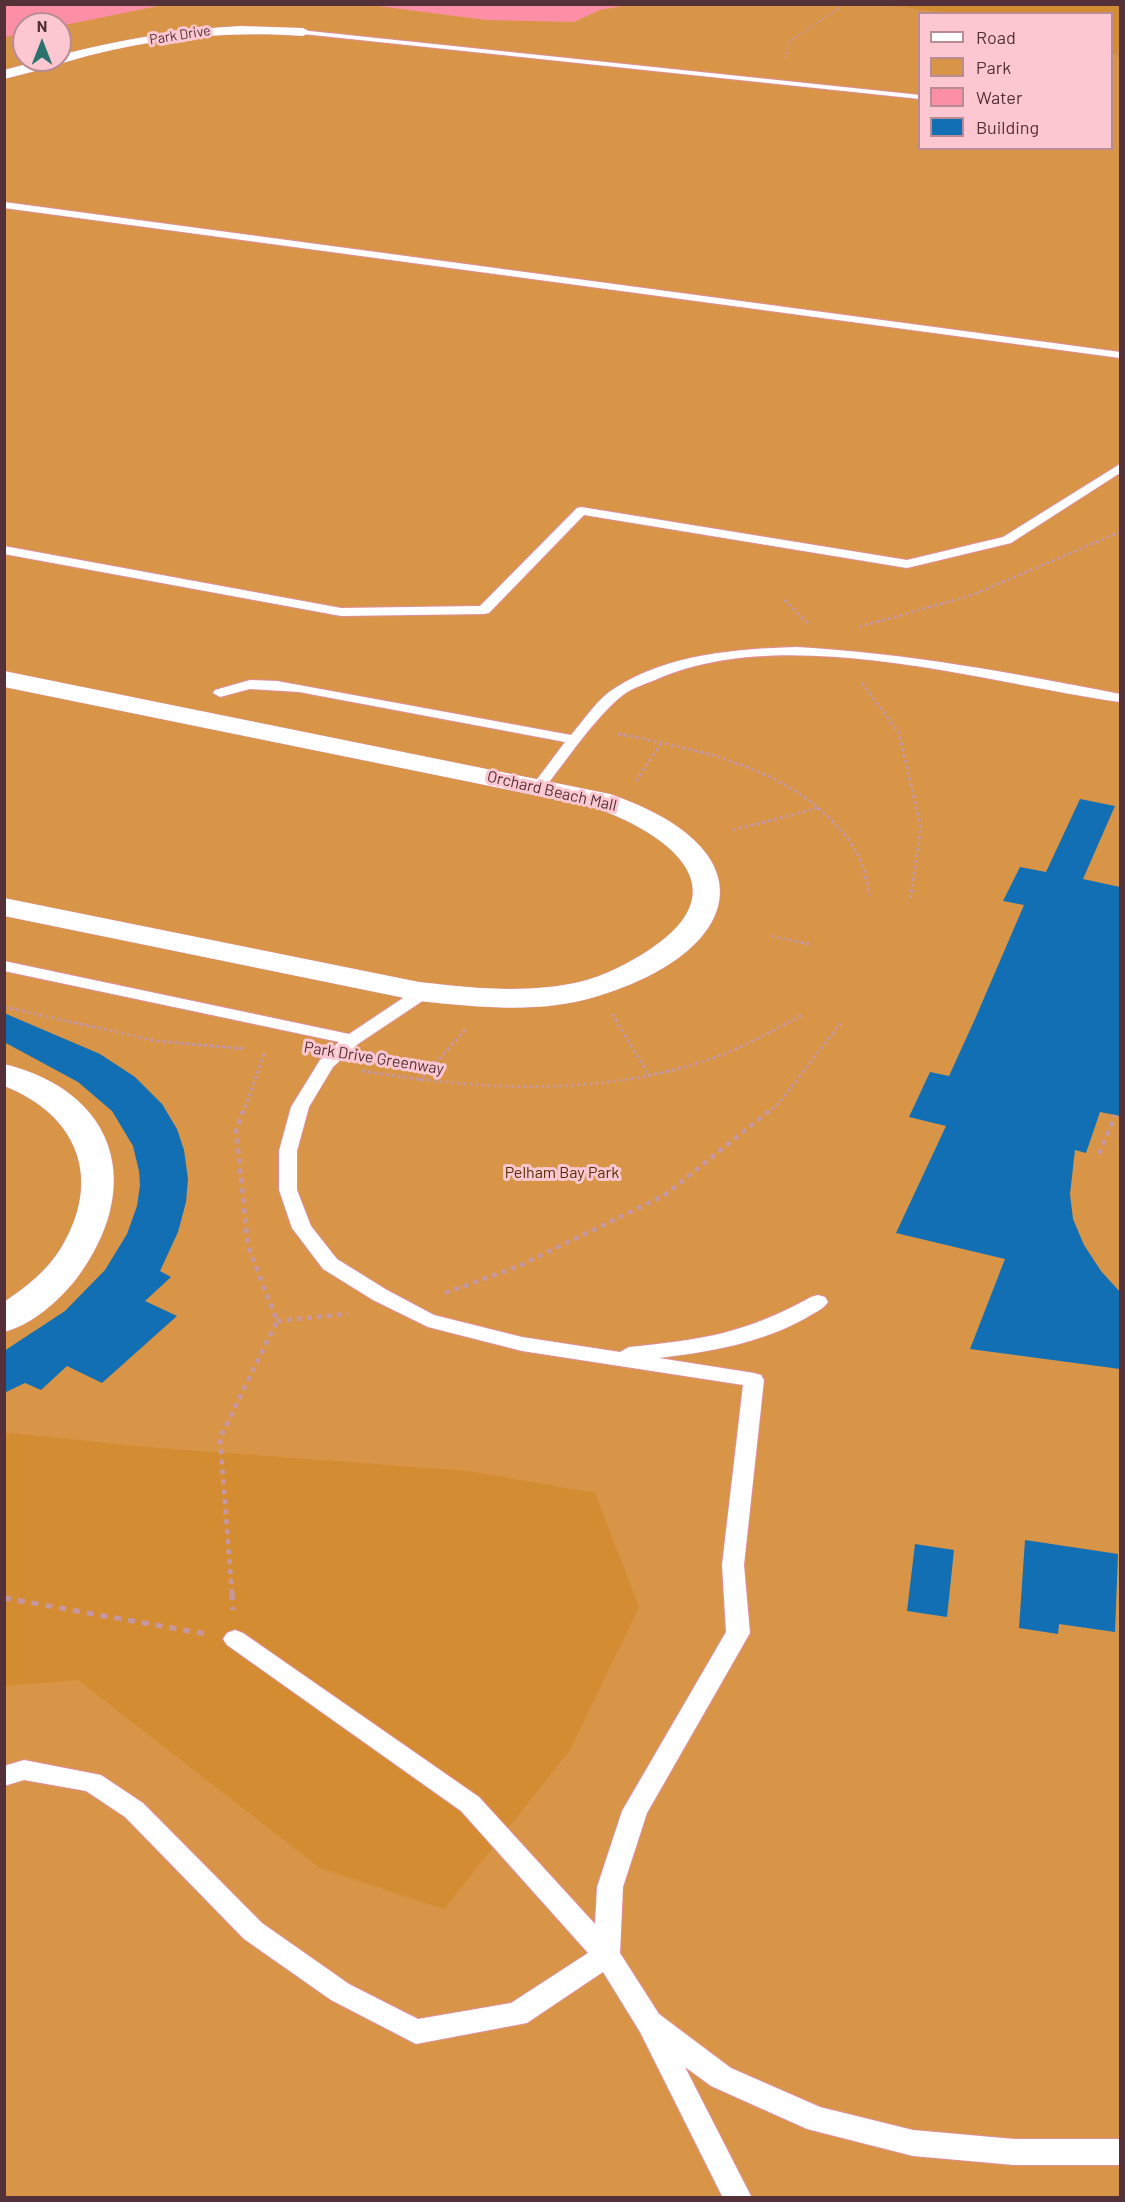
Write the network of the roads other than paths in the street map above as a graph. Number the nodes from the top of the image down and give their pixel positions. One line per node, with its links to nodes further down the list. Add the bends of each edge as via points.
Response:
1 (303, 32): 2 (street, Park Drive, via 210,30); 3 (lane)
2 (72, 57)
3 (918, 97)
4 (6, 205): 5 (lane)
5 (1120, 355)
6 (1120, 468): 7 (lane, via 1007,540 907,564 581,511 484,610 341,612)
7 (4, 550)
8 (4, 679): 12 (street, Orchard Beach Mall)
9 (220, 693): 11 (lane, via 241,684 299,688)
10 (1120, 698): 11 (lane, via 925,664 840,654 755,654 669,669 619,691)
11 (575, 740): 12 (lane)
12 (538, 786): 15 (street, Orchard Beach Mall, via 629,809 681,842 701,868 705,881 707,896 699,922 657,960 615,981 589,988 528,997)
13 (4, 907): 15 (street, Orchard Beach Mall)
14 (4, 966): 16 (lane)
15 (424, 993): 16 (lane)
16 (352, 1040): 20 (lane, via 326,1064 300,1107 288,1151 288,1190 302,1228 330,1264 428,1320 522,1344)
17 (4, 1074): 19 (street, via 47,1093 71,1113 88,1137 95,1157 98,1200 92,1224 58,1277)
18 (818, 1302): 20 (lane, via 754,1335 727,1342)
19 (4, 1320)
20 (601, 1356): 23 (lane, via 754,1380 733,1565 738,1633 635,1811 610,1887)
21 (235, 1639): 23 (lane, via 470,1804)
22 (4, 1776): 23 (lane, via 24,1770 92,1782 134,1810 253,1931 340,1992 416,2032 517,2014)
23 (607, 1955): 24 (lane)
24 (649, 2023): 25 (lane, via 721,2077 817,2120 913,2143 1014,2152); 26 (lane)
25 (1120, 2152)
26 (738, 2198)

